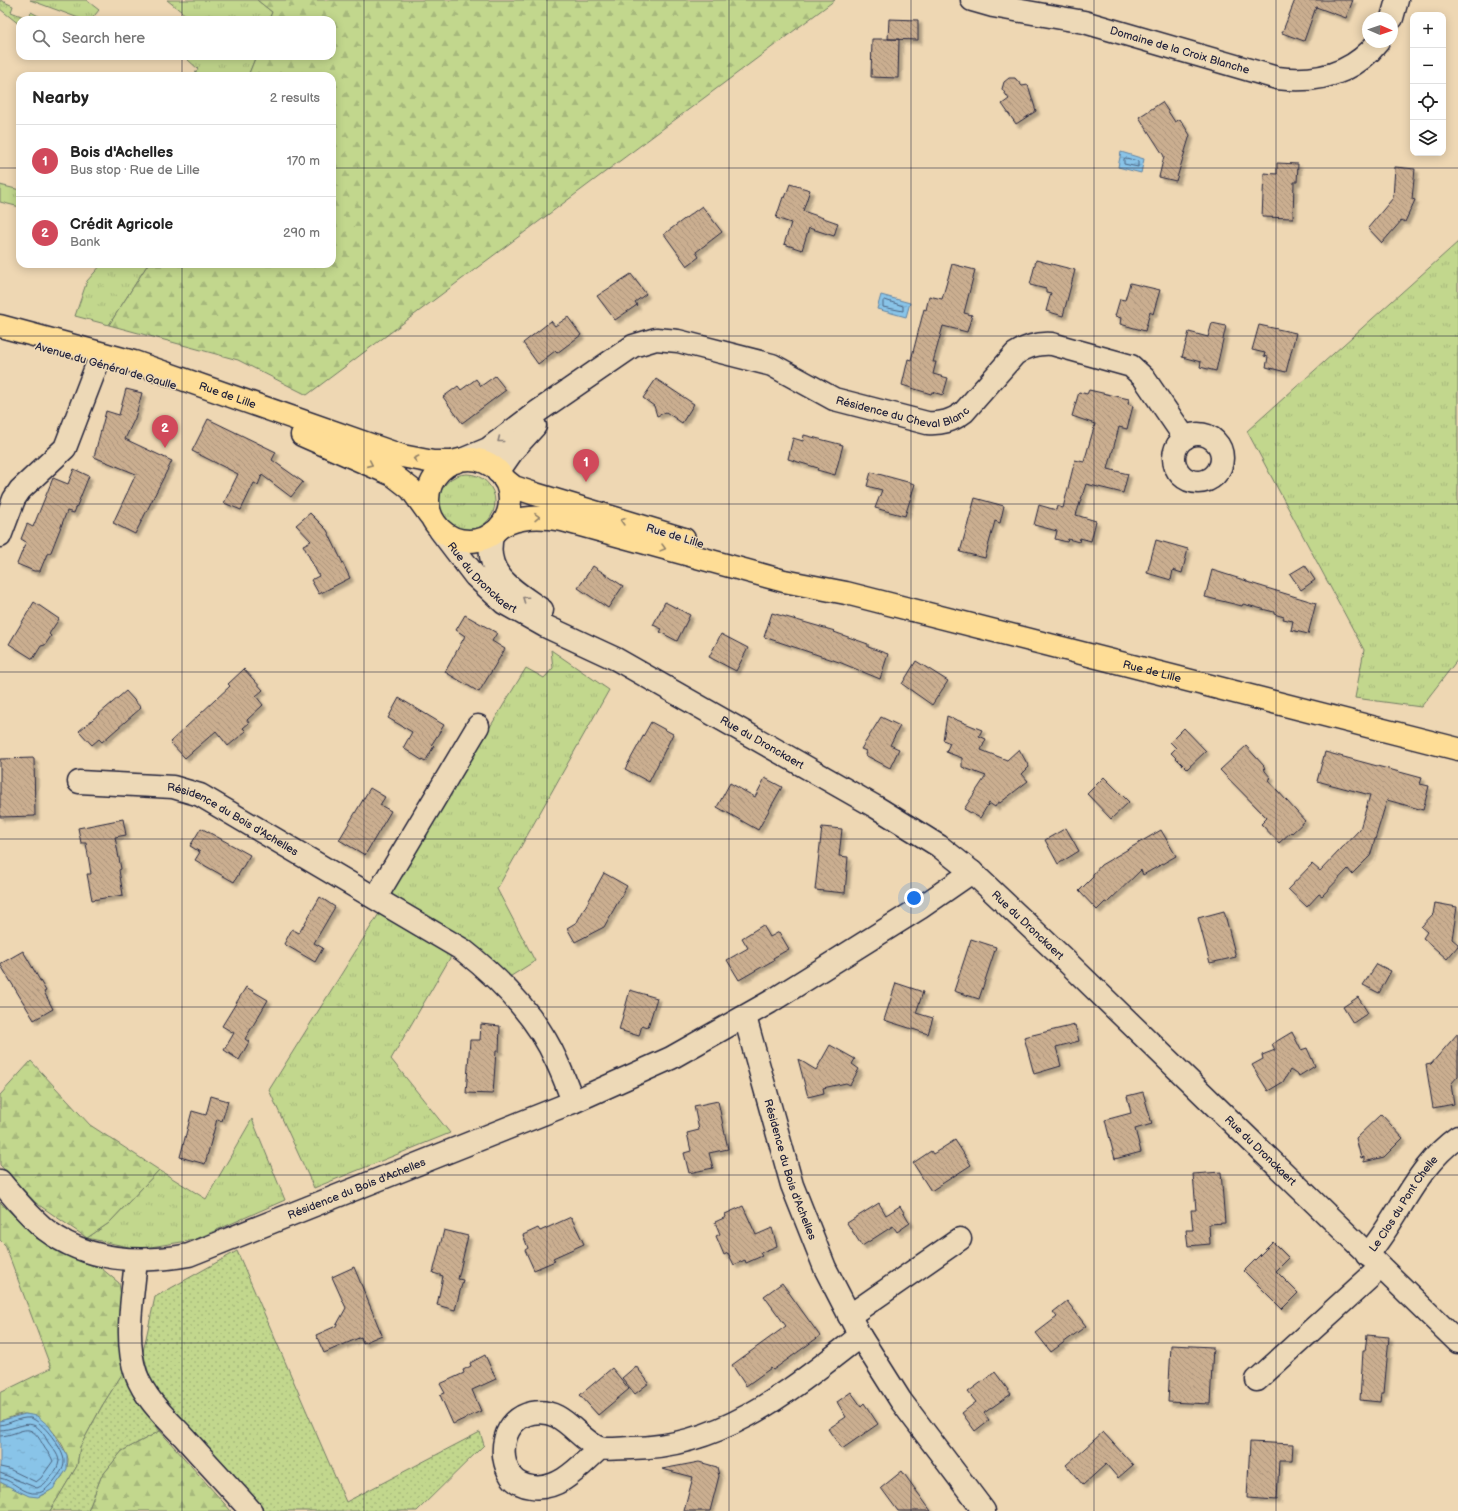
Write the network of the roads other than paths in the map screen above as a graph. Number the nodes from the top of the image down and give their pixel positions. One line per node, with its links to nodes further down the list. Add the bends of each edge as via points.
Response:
1 (972, 0): 4 (street, Domaine de la Croix Blanche, via 992,6 1084,22 1291,80 1320,78 1348,69)
2 (1397, 0): 3 (street)
3 (1394, 12)
4 (1372, 48)
5 (0, 326): 10 (main road, Rue de Lille, one-way to 5, via 433,462 402,456 134,362)
6 (0, 336): 7 (main road, Avenue du Général de Gaulle)
7 (98, 362): 12 (main road, Avenue du Général de Gaulle, one-way to 12, via 200,394 278,424 393,475 411,489); 14 (street, via 65,448 20,490)
8 (578, 385): 9 (street, Résidence du Cheval Blanc, via 633,346 647,340 665,339 772,365 834,399 938,424 954,419 964,412 1015,354 1042,343 1131,366 1144,378); 10 (street, Résidence du Cheval Blanc, one-way to 10, via 488,449); 11 (street, Résidence du Cheval Blanc, via 526,435)
9 (1185, 438)
10 (460, 460): 11 (main road, via 482,462); 12 (main road, via 442,469 430,485 427,499)
11 (501, 475): 13 (main road, via 508,487 510,501 507,515); 15 (main road, Rue de Lille, one-way to 11, via 810,578 741,556 535,494 514,486)
12 (435, 522): 13 (main road, via 452,538 467,542 481,540); 16 (street, Rue du Dronckaert, via 475,576 504,602 546,626)
13 (497, 530): 15 (main road, Rue de Lille, one-way to 15, via 513,520 562,520 784,581); 16 (street, Rue du Dronckaert, one-way to 13, via 506,584 491,562 490,550)
14 (0, 536)
15 (846, 593): 18 (main road, Rue de Lille)
16 (616, 659): 20 (street, Rue du Dronckaert, via 907,825)
17 (478, 726): 21 (street)
18 (1458, 749)
19 (79, 782): 21 (street, Résidence du Bois d'Achelles, via 174,787 200,795)
20 (972, 872): 22 (street, Résidence du Bois d'Achelles, via 920,908); 28 (street, Rue du Dronckaert)
21 (376, 897): 23 (street, Résidence du Bois d'Achelles, via 463,950 502,983 525,1008 550,1047)
22 (745, 1017): 23 (street, Résidence du Bois d'Achelles, via 671,1058); 29 (street, Résidence du Bois d'Achelles, via 792,1185 825,1268)
23 (573, 1102): 27 (street, Résidence du Bois d'Achelles, via 200,1251 177,1257)
24 (1458, 1137): 28 (street, Le Clos du Pont Chelle, via 1414,1183 1381,1238)
25 (0, 1181): 27 (street, Résidence du Bois d'Achelles, via 36,1221 61,1239 90,1252)
26 (960, 1238): 29 (street)
27 (136, 1260): 34 (street, via 131,1338 134,1365 141,1385 156,1407)
28 (1373, 1262): 31 (street, Rue du Dronckaert); 32 (street)
29 (849, 1316): 30 (street, Résidence du Bois d'Achelles)
30 (860, 1336): 33 (street, via 787,1393 747,1418 676,1442 638,1448); 35 (street, Résidence du Bois d'Achelles, via 901,1401)
31 (1458, 1342)
32 (1257, 1380)
33 (600, 1448)
34 (251, 1511)
35 (984, 1511)

